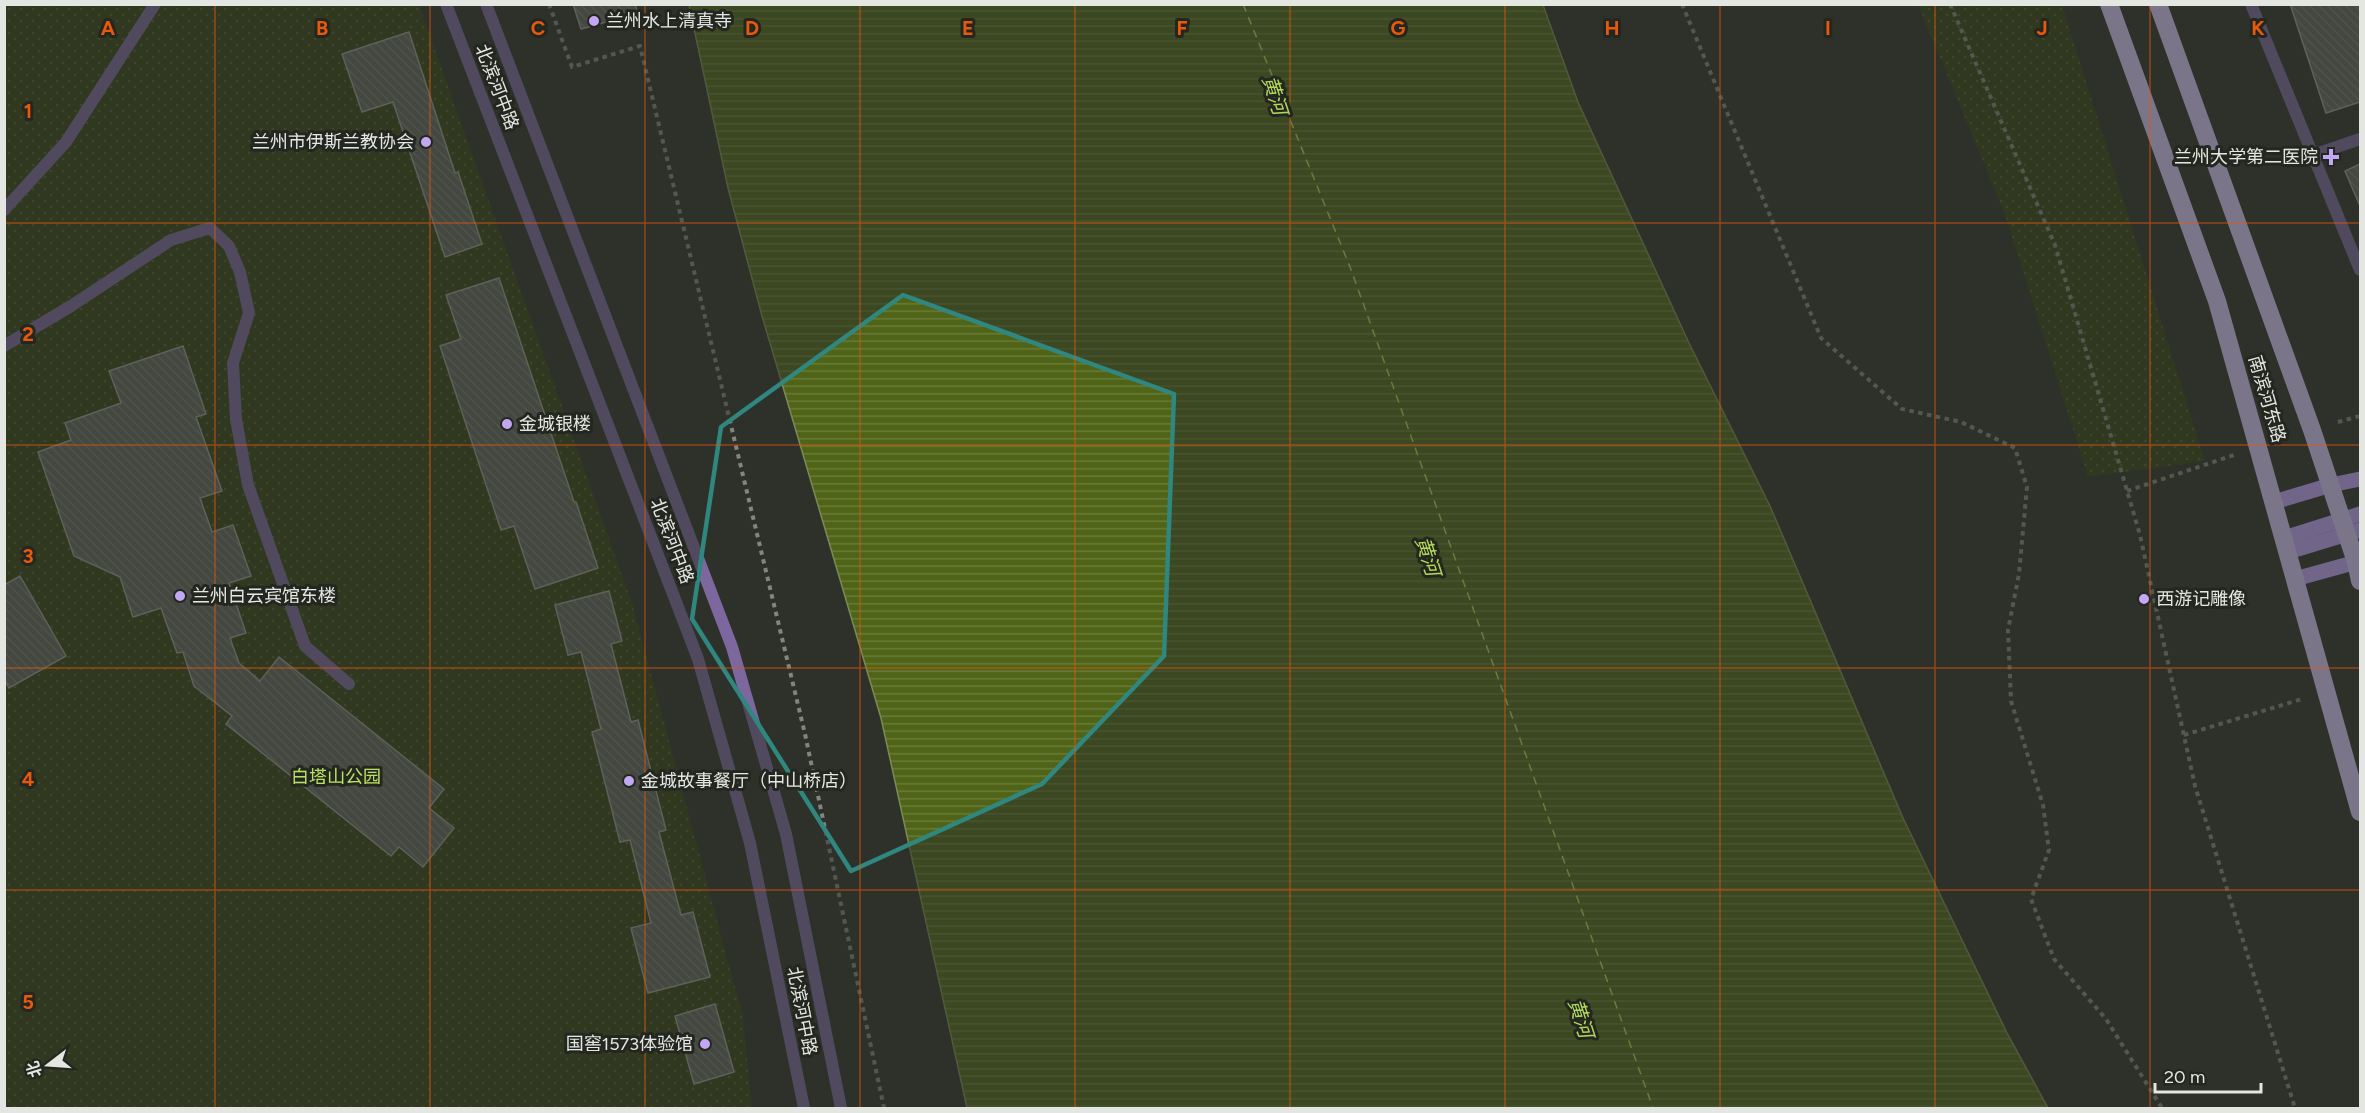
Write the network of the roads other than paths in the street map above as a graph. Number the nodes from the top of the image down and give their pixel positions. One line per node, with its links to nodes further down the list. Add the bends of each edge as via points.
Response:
1 (155, 4): 9 (street, via 66,142)
2 (446, 4): 23 (street, 北滨河中路, via 698,659 750,843)
3 (486, 4): 24 (street, 北滨河中路, via 732,647 786,834)
4 (2109, 4): 14 (highway, 南滨河东路, via 2217,301)
5 (2158, 4): 13 (highway, 南滨河东路)
6 (2251, 4): 8 (street)
7 (2361, 139): 8 (street)
8 (2313, 154): 10 (street)
9 (4, 210)
10 (2361, 270)
11 (4, 346): 21 (street, via 171,240 210,228 229,246 240,272 249,313 233,363 236,419 248,485 305,646)
12 (2361, 478): 13 (main road)
13 (2331, 484): 14 (main road); 16 (highway, 南滨河东路)
14 (2274, 502): 17 (highway, 南滨河东路)
15 (2361, 514): 16 (main road)
16 (2350, 528): 17 (main road); 18 (highway, 南滨河东路)
17 (2286, 545): 19 (highway, 南滨河东路)
18 (2359, 562): 19 (main road); 20 (highway, 南滨河东路)
19 (2295, 579): 22 (highway, 南滨河东路)
20 (2361, 581)
21 (349, 684)
22 (2361, 812)
23 (804, 1108)
24 (841, 1108)

